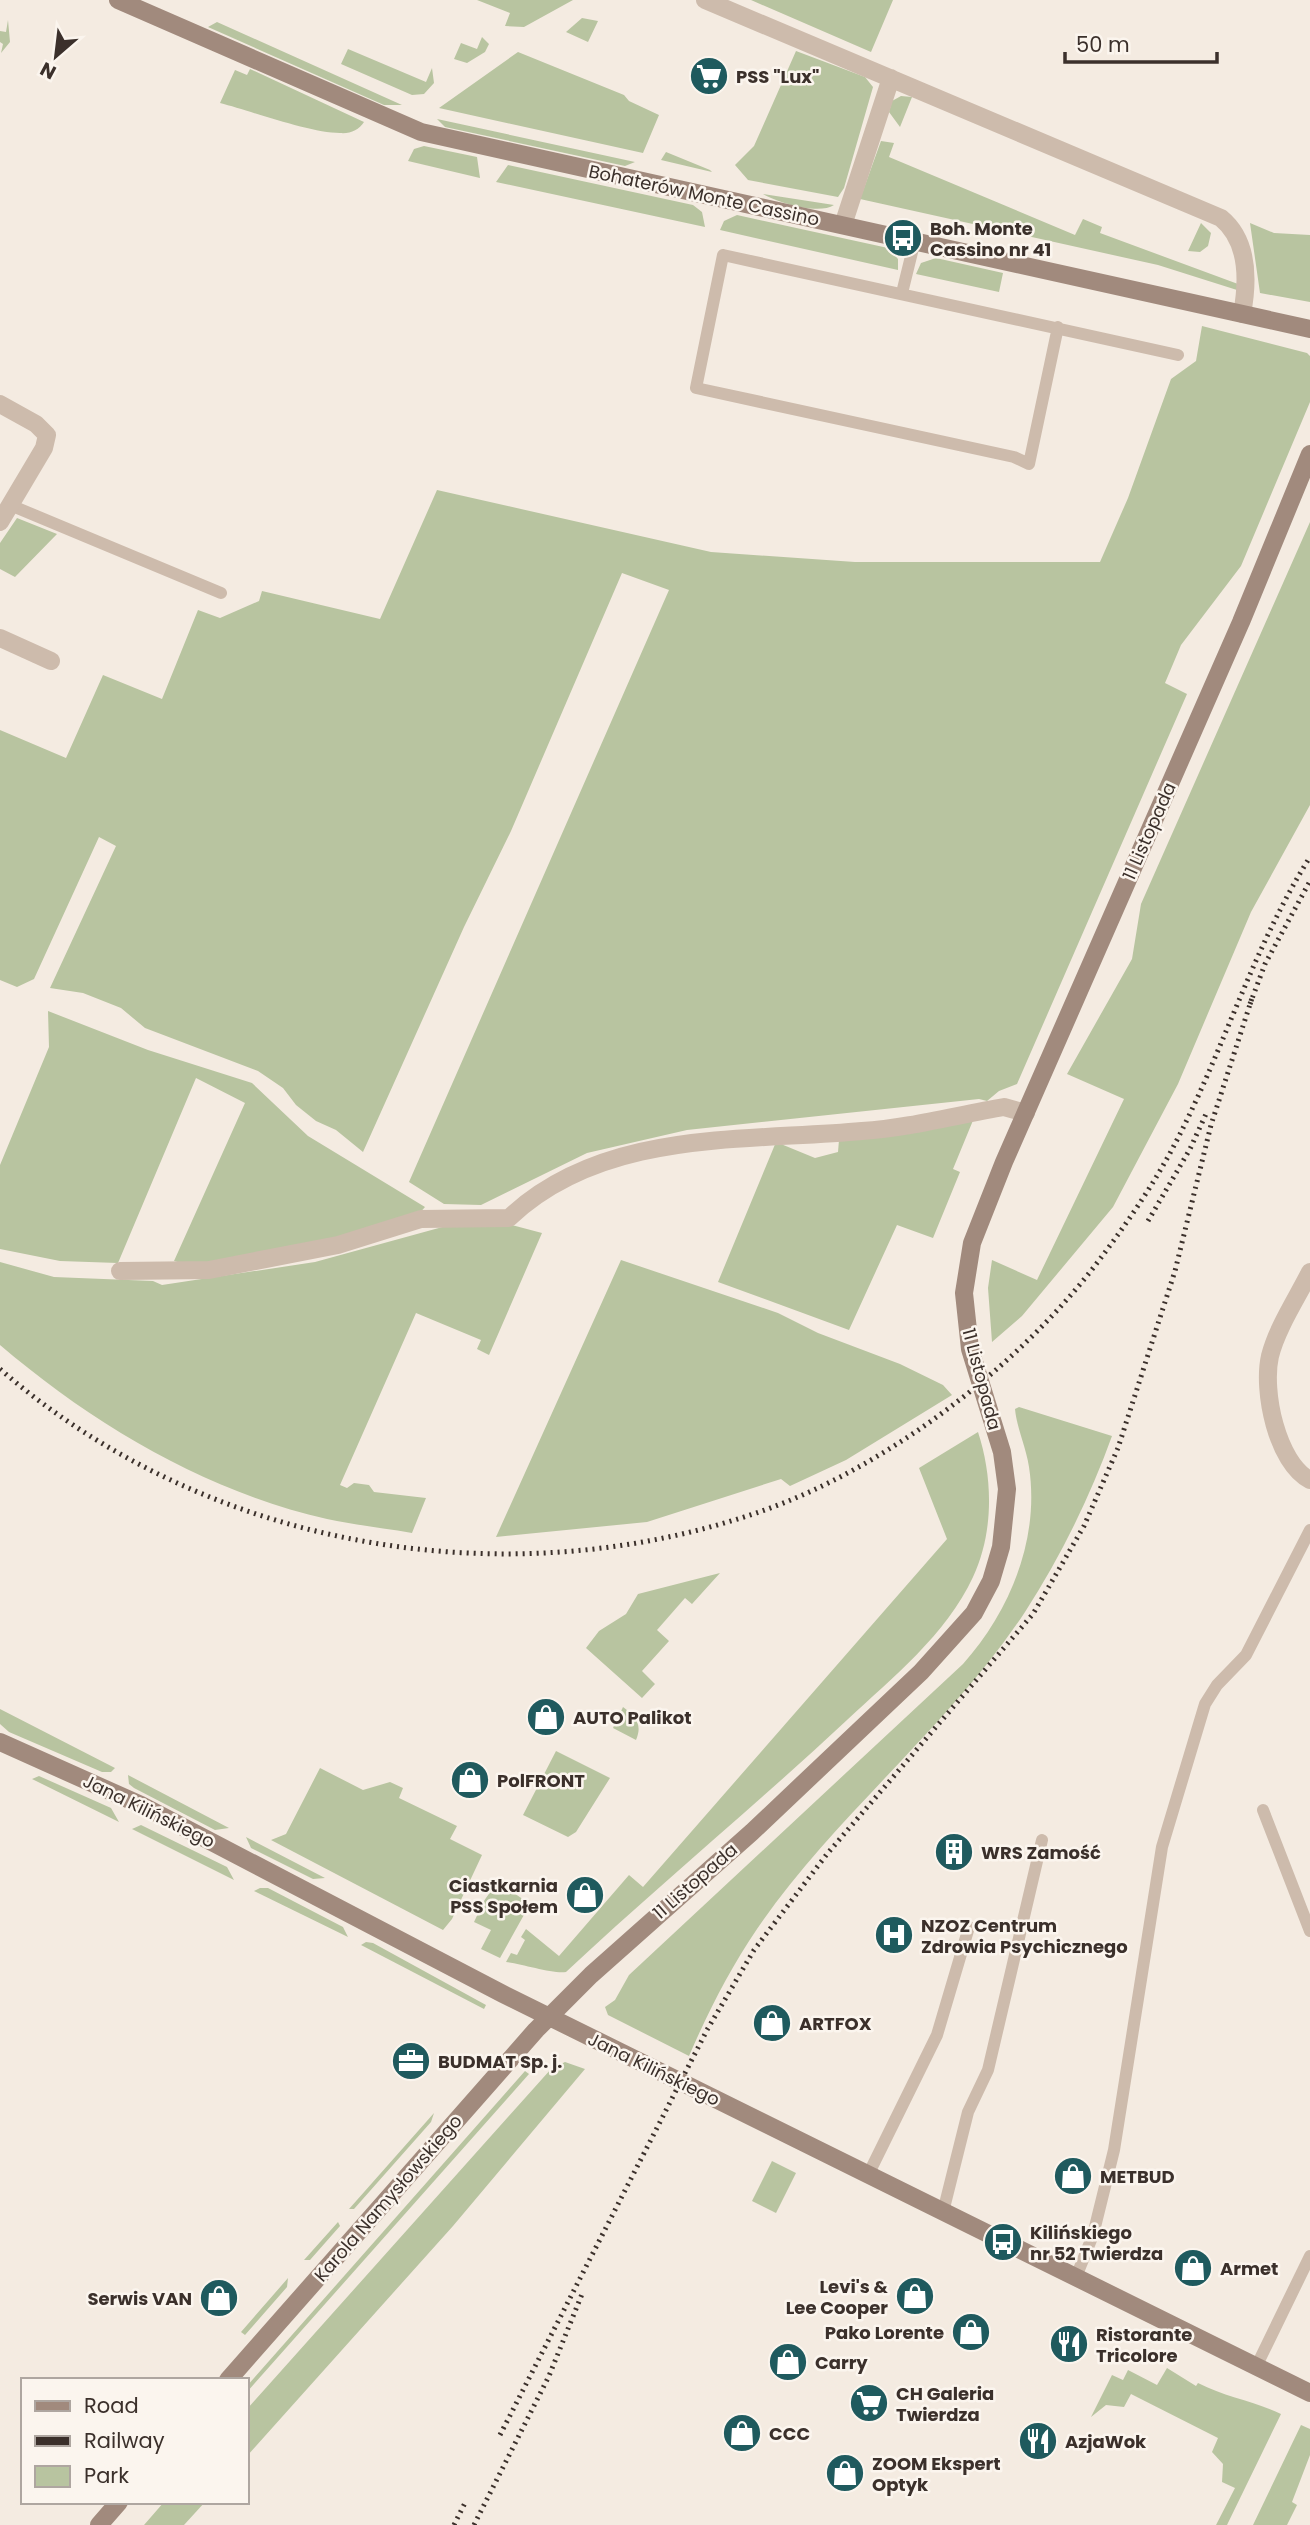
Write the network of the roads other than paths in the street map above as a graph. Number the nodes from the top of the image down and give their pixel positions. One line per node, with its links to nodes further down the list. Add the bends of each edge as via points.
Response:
1 (118, 0): 4 (street, Bohaterów Monte Cassino, via 421,132)
2 (705, 0): 3 (street)
3 (891, 78): 4 (street); 7 (street, via 1221,218 1236,236 1245,267)
4 (843, 225): 5 (street, Bohaterów Monte Cassino)
5 (915, 240): 6 (lane); 7 (street, Bohaterów Monte Cassino)
6 (902, 293): 8 (lane); 8 (lane, via 723,255 696,388 1029,464)
7 (1242, 314): 9 (street, Bohaterów Monte Cassino)
8 (1058, 327): 10 (lane)
9 (1310, 329)
10 (1178, 355)
11 (0, 404): 13 (street, via 47,435)
12 (1310, 454): 18 (street, 11 Listopada)
13 (10, 505): 14 (street); 15 (lane)
14 (0, 522)
15 (221, 593)
16 (0, 638): 17 (street)
17 (51, 661)
18 (1026, 1113): 19 (street, via 1004,1107 866,1131 692,1142 612,1160 572,1175 541,1191 509,1218 421,1219 316,1250 209,1270); 28 (street, 11 Listopada, via 978,1222 964,1293 970,1349 1002,1452 1007,1489 1001,1547 983,1596 961,1631 921,1672)
19 (120, 1271)
20 (1310, 1272): 21 (street, via 1271,1353 1268,1378 1285,1455)
21 (1310, 1480)
22 (1310, 1530): 32 (lane, via 1246,1655 1205,1704 1162,1847 1114,2150 1093,2235)
23 (0, 1742): 28 (street, Jana Kilińskiego, via 141,1805)
24 (1263, 1811): 27 (lane)
25 (1042, 1840): 30 (lane, via 988,2070 968,2112)
26 (968, 1927): 29 (lane, via 937,2035)
27 (1310, 1931)
28 (549, 2017): 29 (street, Jana Kilińskiego); 34 (street, Karola Namysłowskiego)
29 (868, 2175): 30 (street, Jana Kilińskiego)
30 (943, 2212): 32 (street, Jana Kilińskiego)
31 (1310, 2256): 33 (lane)
32 (1076, 2277): 33 (street, Jana Kilińskiego)
33 (1256, 2367): 35 (street, Jana Kilińskiego)
34 (230, 2378)
35 (1310, 2393)
36 (117, 2504): 37 (street)
37 (99, 2525)

